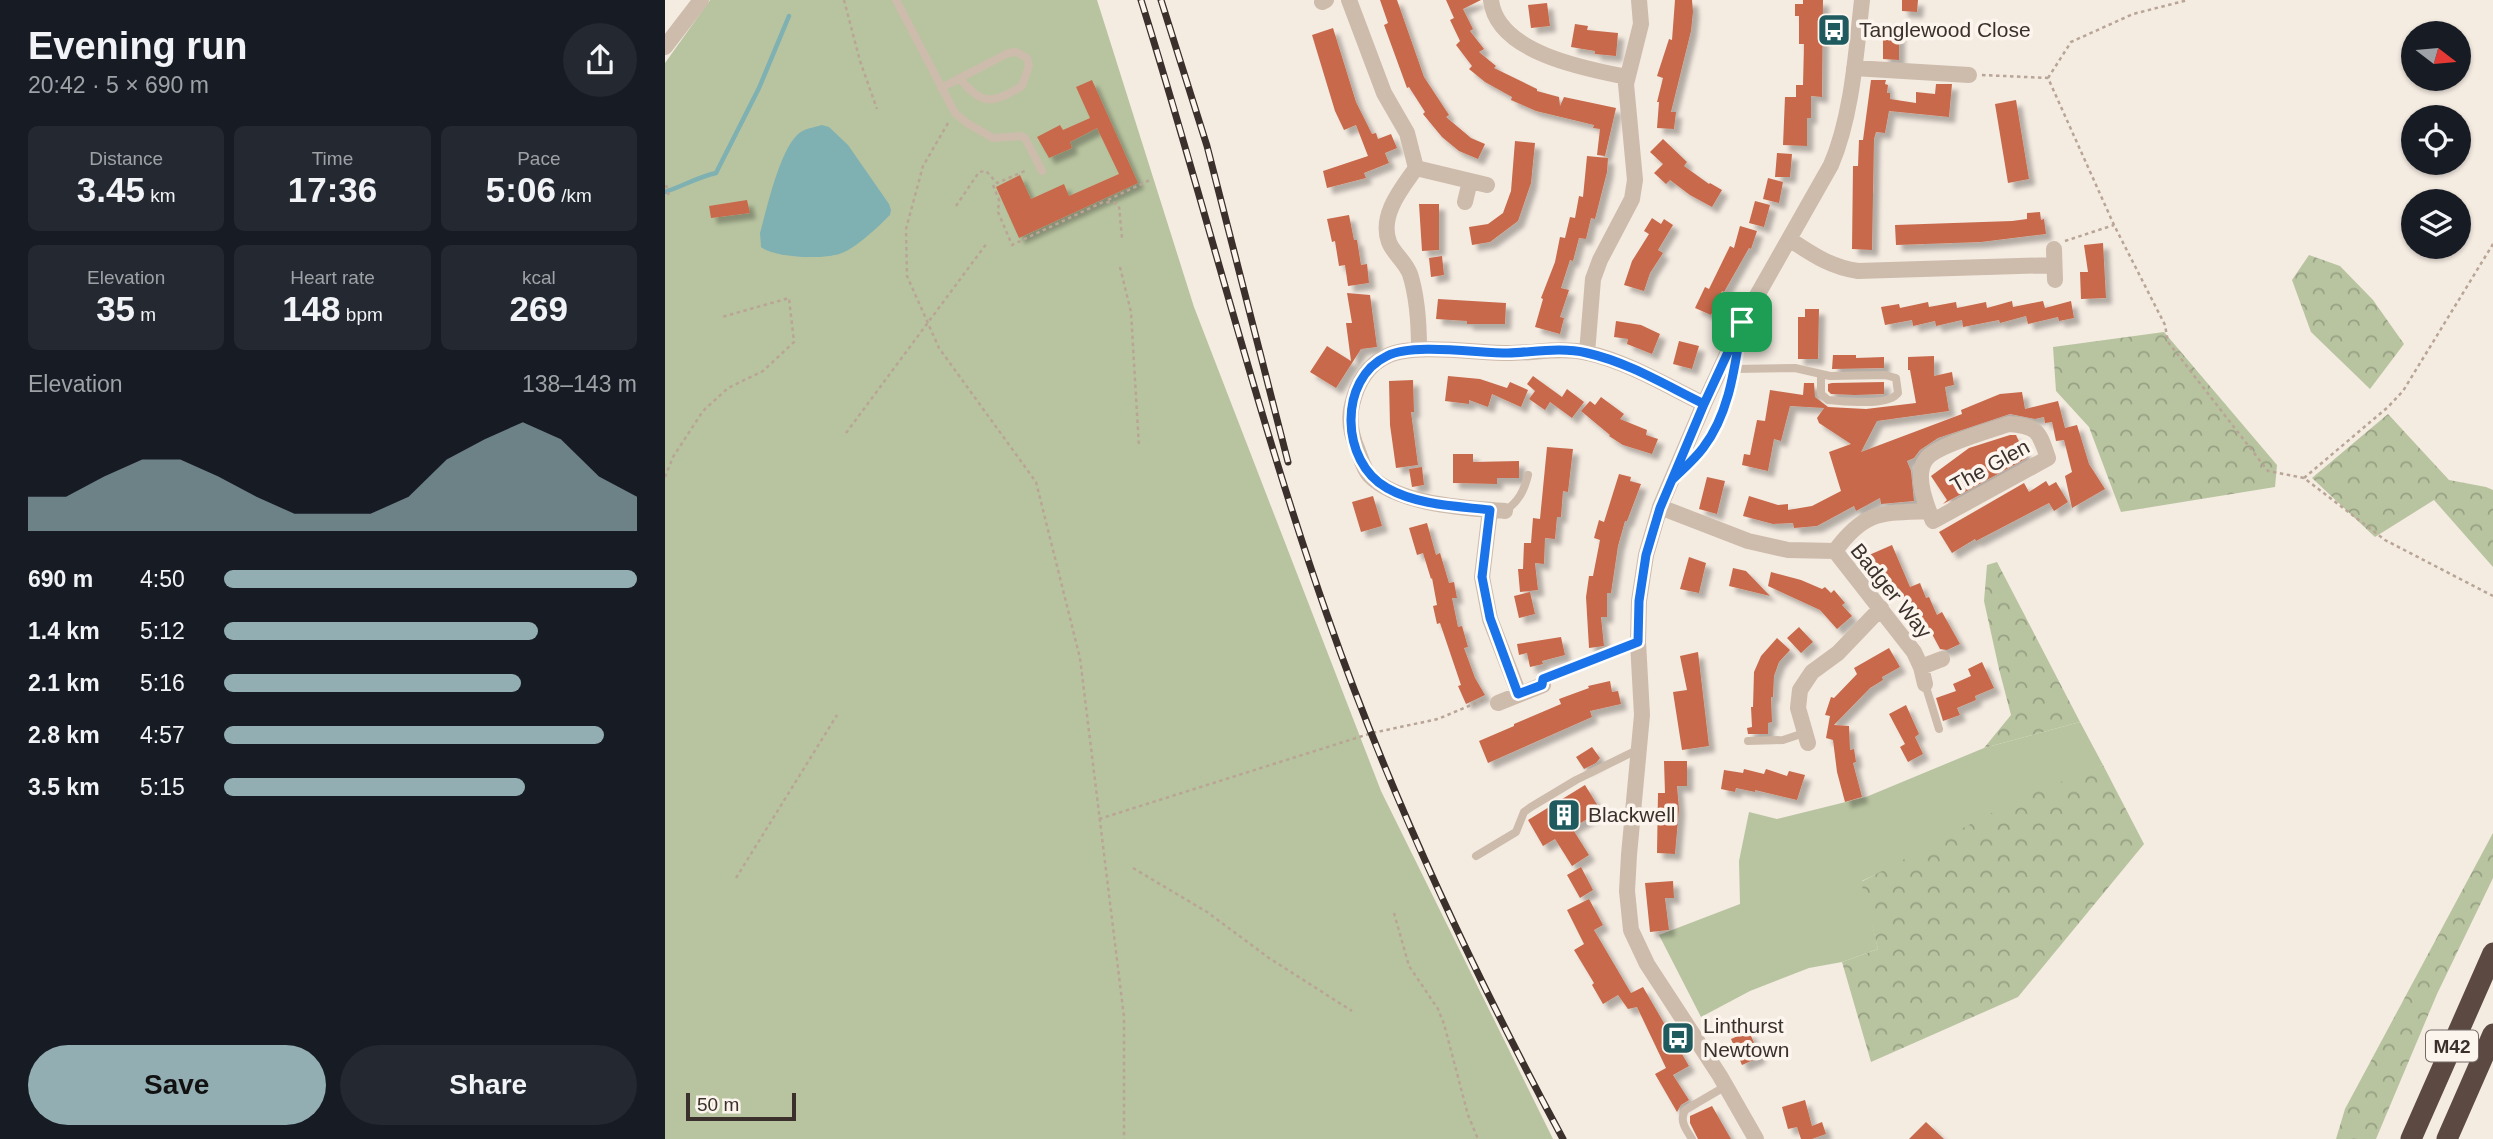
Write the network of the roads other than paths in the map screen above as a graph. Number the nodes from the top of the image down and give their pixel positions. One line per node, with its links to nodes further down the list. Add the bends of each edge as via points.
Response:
1 (701, 0): 7 (street)
2 (896, 0): 12 (lane)
3 (1349, 0): 13 (street, via 1384,93 1407,133)
4 (1491, 0): 10 (street, via 1503,25 1526,46 1578,68)
5 (1639, 0): 10 (street, via 1641,23)
6 (1862, 0): 8 (street)
7 (665, 47)
8 (1854, 68): 9 (street); 18 (street, via 1838,149)
9 (1969, 75)
10 (1627, 77): 22 (street, via 1634,189 1593,279)
11 (959, 78): 11 (lane, via 976,97 989,100 1022,86 1029,66 1027,58 1008,53); 12 (lane)
12 (941, 88): 14 (lane, via 955,113 967,123 993,138 1025,138)
13 (1416, 168): 15 (street); 21 (street, via 1398,194 1387,228 1389,243 1410,275)
14 (1037, 169)
15 (1471, 181): 16 (street); 17 (street)
16 (1487, 185)
17 (1465, 202)
18 (1789, 239): 19 (street, via 1822,261 1858,271 2055,273); 20 (street)
19 (2054, 249)
20 (1742, 322): 23 (lane); 25 (street)
21 (1419, 349): 22 (street); 29 (street, via 1390,354 1373,364 1358,384 1351,408 1353,442 1368,474 1404,496)
22 (1587, 352): 25 (street)
23 (1734, 369): 24 (lane, via 1795,368); 27 (lane, via 1714,429)
24 (1821, 375): 24 (lane, via 1892,377 1898,383 1898,393 1885,401 1828,400 1821,394)
25 (1704, 404): 27 (street)
26 (1528, 475): 29 (lane, via 1515,504)
27 (1672, 480): 28 (street)
28 (1660, 508): 31 (street, Badger Way, via 1748,541 1788,550); 42 (street, via 1639,601)
29 (1497, 511): 37 (street, via 1482,577 1490,618)
30 (1929, 511): 30 (street, The Glen, via 1933,522 2047,458 2037,431 2009,424 1928,457 1922,468 1922,486); 31 (street, The Glen, via 1860,522)
31 (1835, 551): 32 (street, Badger Way)
32 (1881, 608): 34 (street, Badger Way); 40 (street, via 1838,653 1812,672 1800,690 1798,708)
33 (1942, 659): 34 (street, Badger Way)
34 (1921, 667): 35 (street, Badger Way)
35 (1926, 684): 39 (lane)
36 (1542, 685): 37 (street)
37 (1518, 694): 38 (street)
38 (1498, 704)
39 (1939, 729)
40 (1806, 738): 41 (lane)
41 (1748, 741)
42 (1639, 749): 43 (lane, via 1531,807 1516,832); 46 (street, via 1627,879 1631,929 1647,964)
43 (1476, 856)
44 (2493, 953): 49 (highway, M42)
45 (2493, 1034): 50 (highway, M42)
46 (1726, 1086): 47 (lane, via 1685,1110 1681,1117); 48 (street)
47 (1692, 1139)
48 (1756, 1139)
49 (2411, 1139)
50 (2447, 1139)

